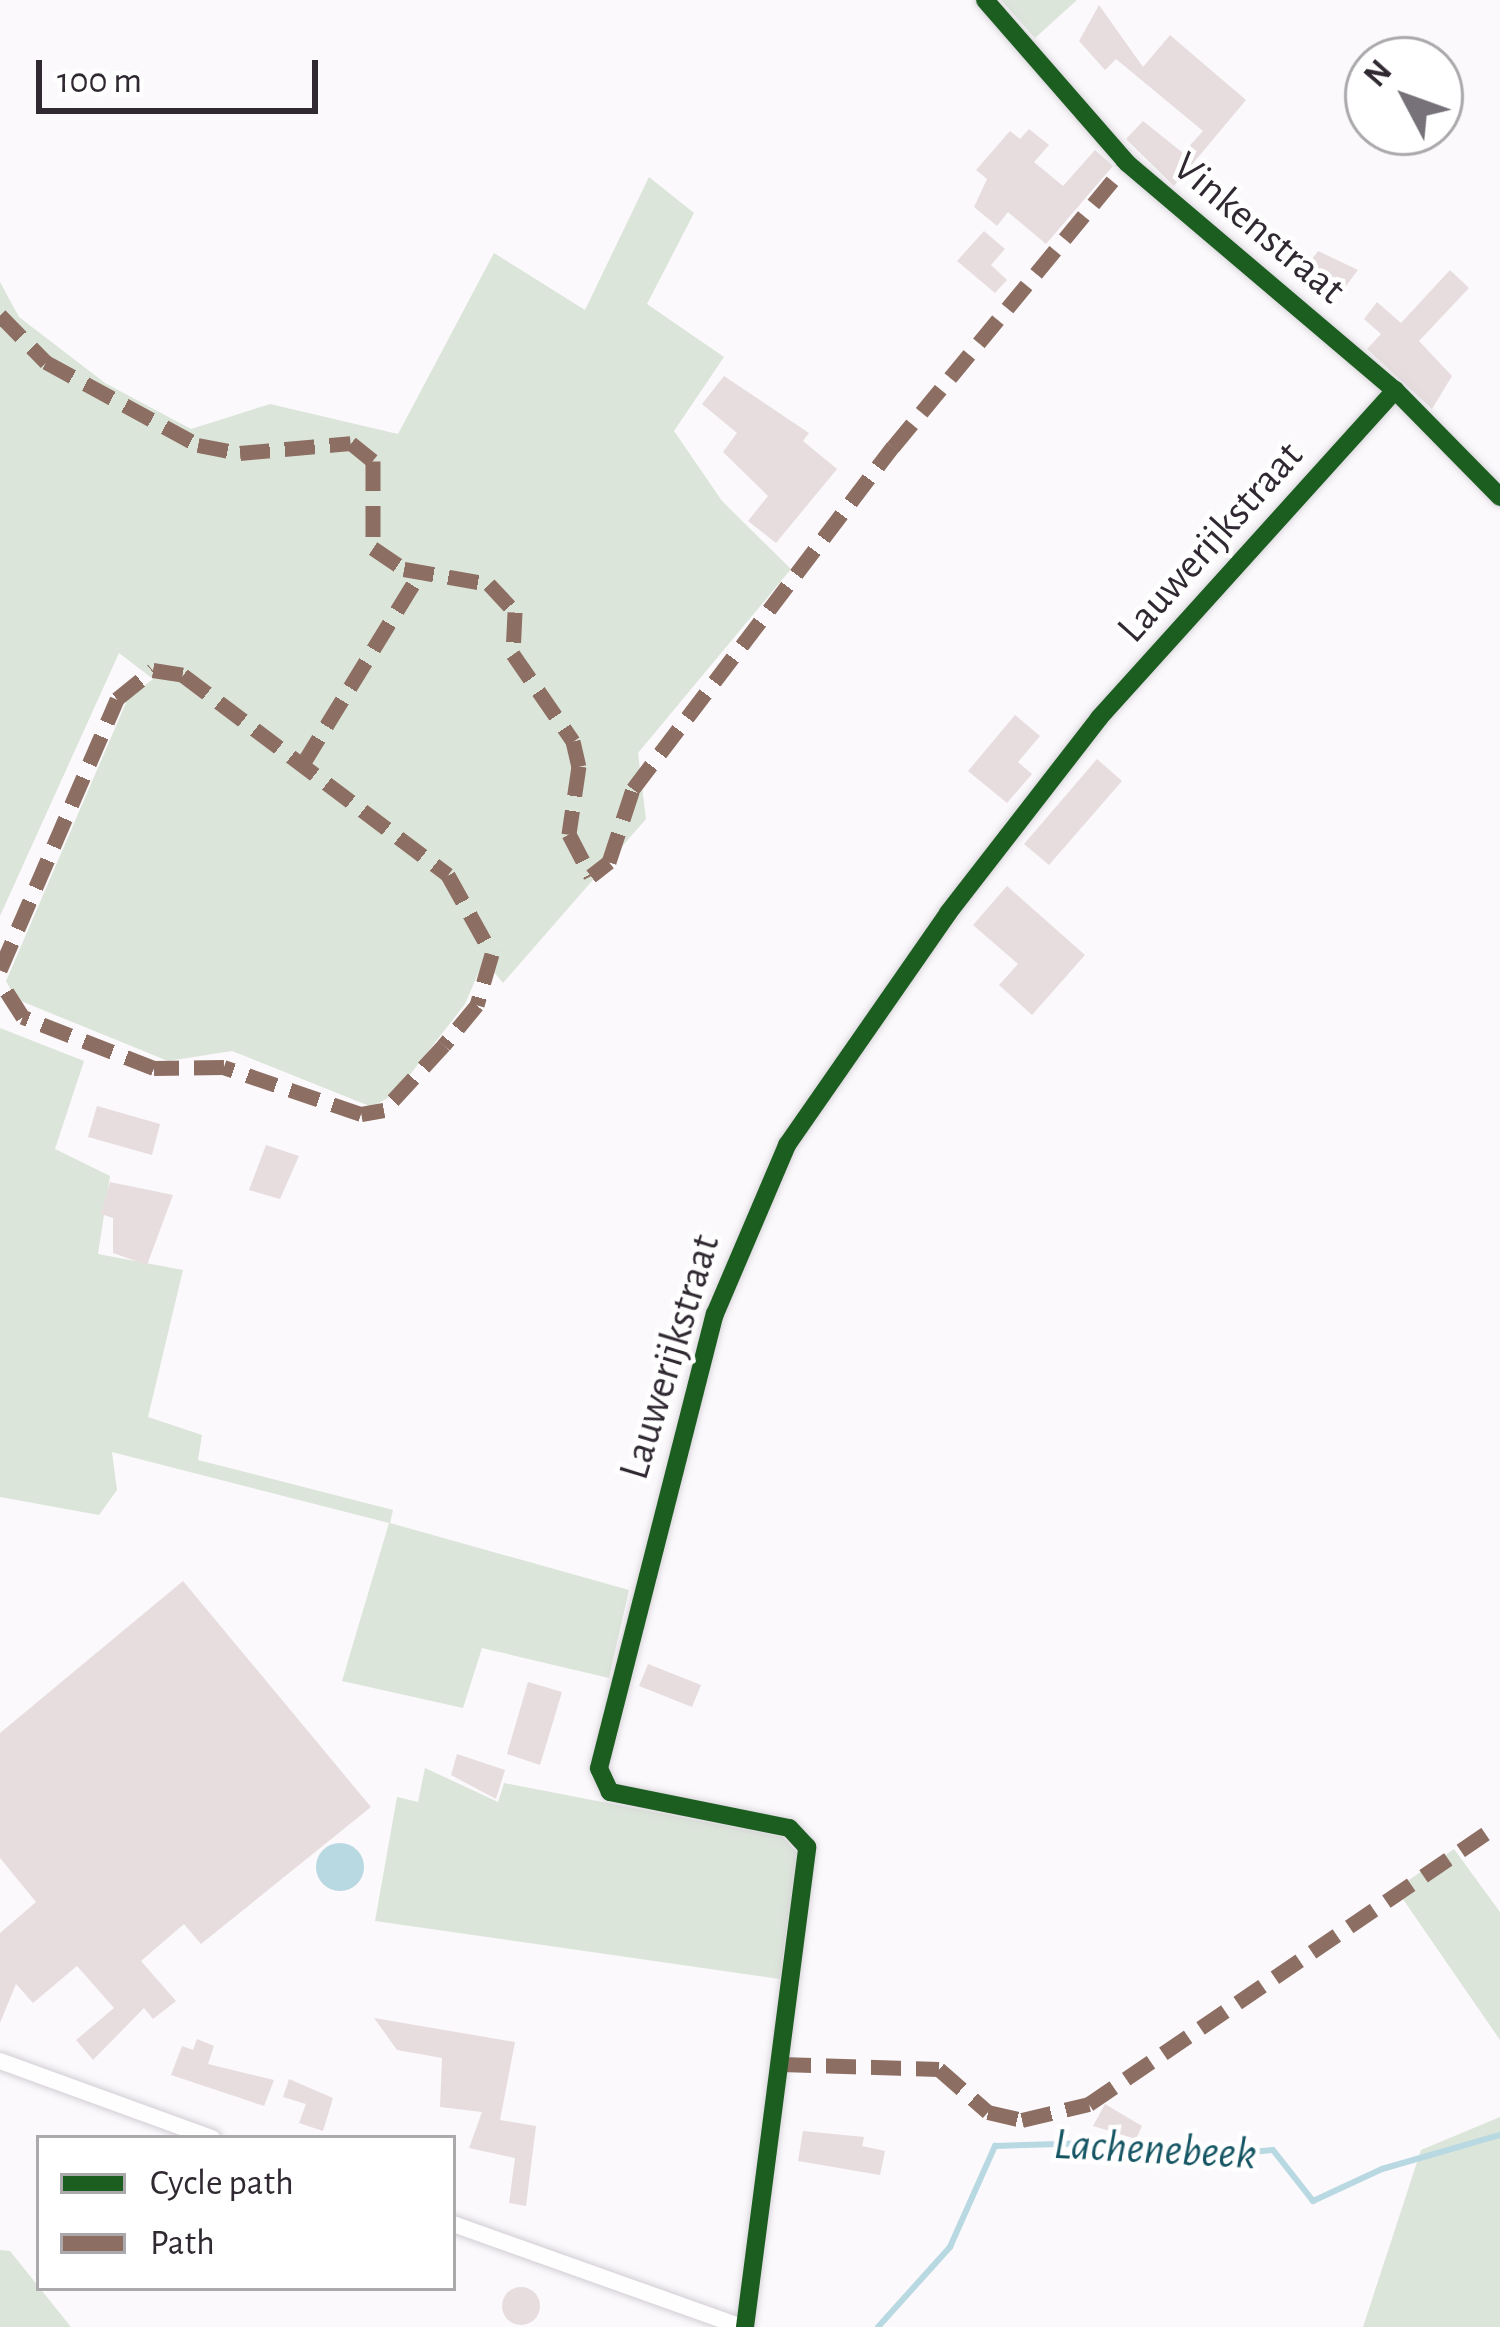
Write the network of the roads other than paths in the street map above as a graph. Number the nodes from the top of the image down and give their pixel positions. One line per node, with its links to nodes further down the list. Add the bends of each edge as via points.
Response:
1 (985, 0): 2 (street, Vinkenstraat, via 1127,163)
2 (1395, 390): 3 (street, Vinkenstraat); 7 (street, Lauwerijkstraat, via 1099,718 948,913 787,1145 715,1314 599,1768 610,1792 789,1828 807,1847)
3 (1500, 496)
4 (0, 2061): 5 (street)
5 (204, 2135)
6 (456, 2225): 7 (street)
7 (743, 2327)

